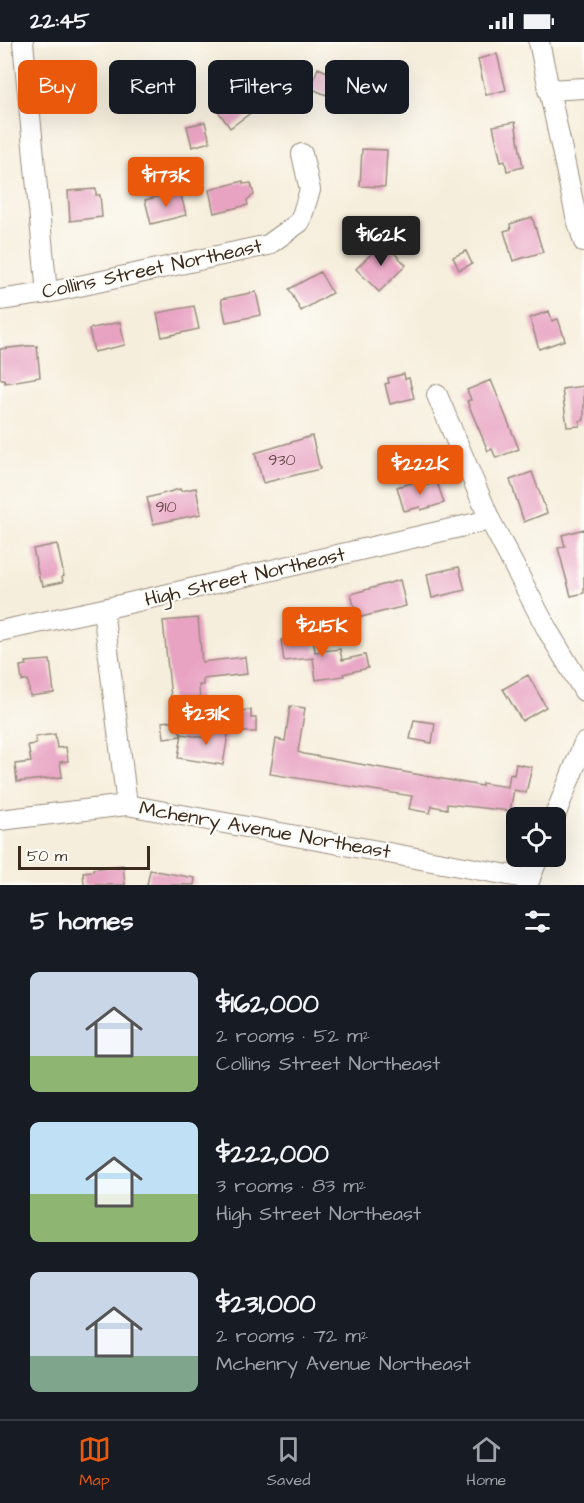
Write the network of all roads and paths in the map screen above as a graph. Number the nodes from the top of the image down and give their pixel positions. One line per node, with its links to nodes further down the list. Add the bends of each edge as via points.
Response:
1 (23, 42): 7 (street)
2 (539, 42): 4 (street)
3 (584, 88): 4 (street)
4 (548, 90): 6 (street)
5 (302, 154): 7 (street, Collins Street Northeast, via 310,190 300,222 268,245)
6 (584, 242)
7 (47, 293): 8 (street, Collins Street Northeast)
8 (0, 300)
9 (436, 395): 10 (street)
10 (490, 520): 11 (street, High Street Northeast); 13 (street)
11 (103, 609): 12 (street, High Street Northeast); 15 (street)
12 (0, 631)
13 (584, 691)
14 (584, 743): 16 (street)
15 (127, 805): 17 (street, Mchenry Avenue Northeast); 19 (street, Mchenry Avenue Northeast)
16 (558, 807)
17 (0, 820)
18 (535, 867): 19 (street)
19 (529, 882)

